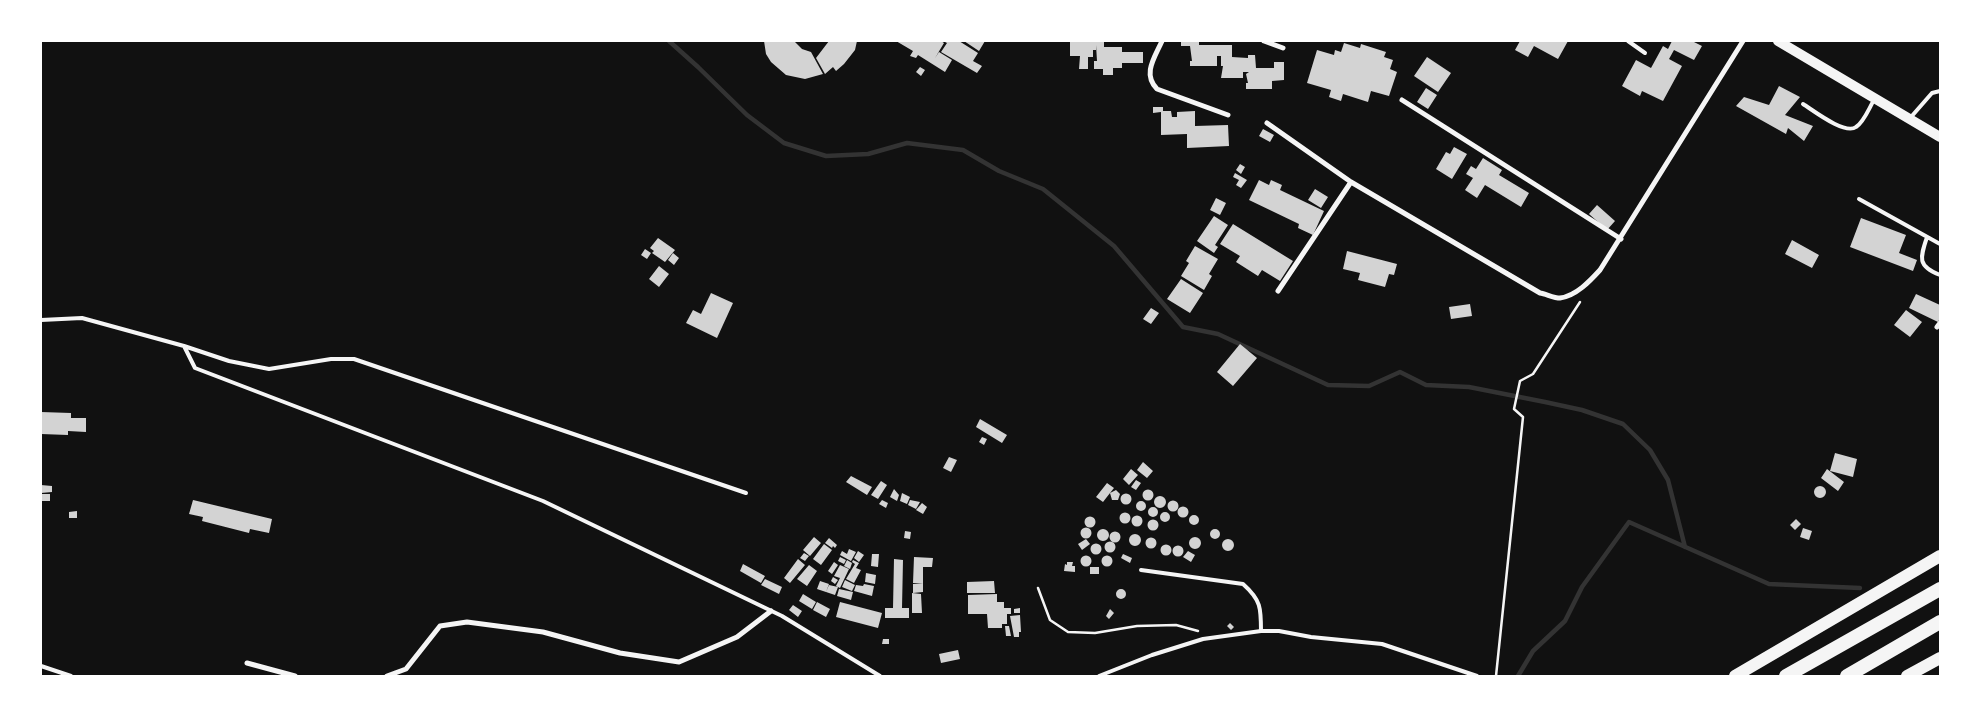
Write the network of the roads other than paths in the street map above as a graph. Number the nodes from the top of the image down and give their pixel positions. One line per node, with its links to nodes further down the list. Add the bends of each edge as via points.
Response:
1 (1264, 41): 6 (street)
2 (1628, 41): 7 (lane)
3 (1743, 41): 19 (street)
4 (1778, 41): 9 (main road)
5 (1160, 42): 12 (street, via 1150,66 1152,83 1157,89)
6 (1283, 48)
7 (1645, 53)
8 (1939, 92): 13 (lane, via 1932,93)
9 (1876, 98): 11 (lane, via 1858,126 1851,130 1841,128); 13 (main road)
10 (1402, 100): 19 (street)
11 (1803, 104)
12 (1228, 114)
13 (1909, 119): 15 (main road)
14 (1267, 123): 16 (street)
15 (1940, 137)
16 (1351, 182): 19 (street, via 1540,293 1559,298 1587,284); 22 (street)
17 (1859, 199): 18 (lane)
18 (1927, 237): 20 (lane); 21 (lane, via 1922,261 1926,268)
19 (1620, 239)
20 (1940, 244)
21 (1940, 275)
22 (1278, 291)
23 (41, 320): 24 (lane, via 82,318)
24 (184, 346): 25 (lane, via 229,361 269,369 331,359 354,359); 29 (lane, via 195,368 543,501)
25 (746, 493)
26 (1940, 556): 41 (main road)
27 (1141, 570): 31 (lane, via 1243,584 1255,595 1261,611)
28 (1940, 589): 42 (highway)
29 (770, 611): 37 (street, via 737,637 679,662 620,653 543,632 468,622 440,626 406,669); 38 (lane)
30 (1940, 622): 43 (highway)
31 (1261, 631): 39 (lane, via 1203,638); 40 (lane, via 1382,644)
32 (1940, 658): 44 (main road)
33 (247, 663): 36 (street)
34 (41, 666): 35 (lane)
35 (71, 676)
36 (294, 676)
37 (387, 676)
38 (880, 676)
39 (1100, 676)
40 (1477, 676)
41 (1735, 676)
42 (1786, 676)
43 (1847, 676)
44 (1906, 676)

